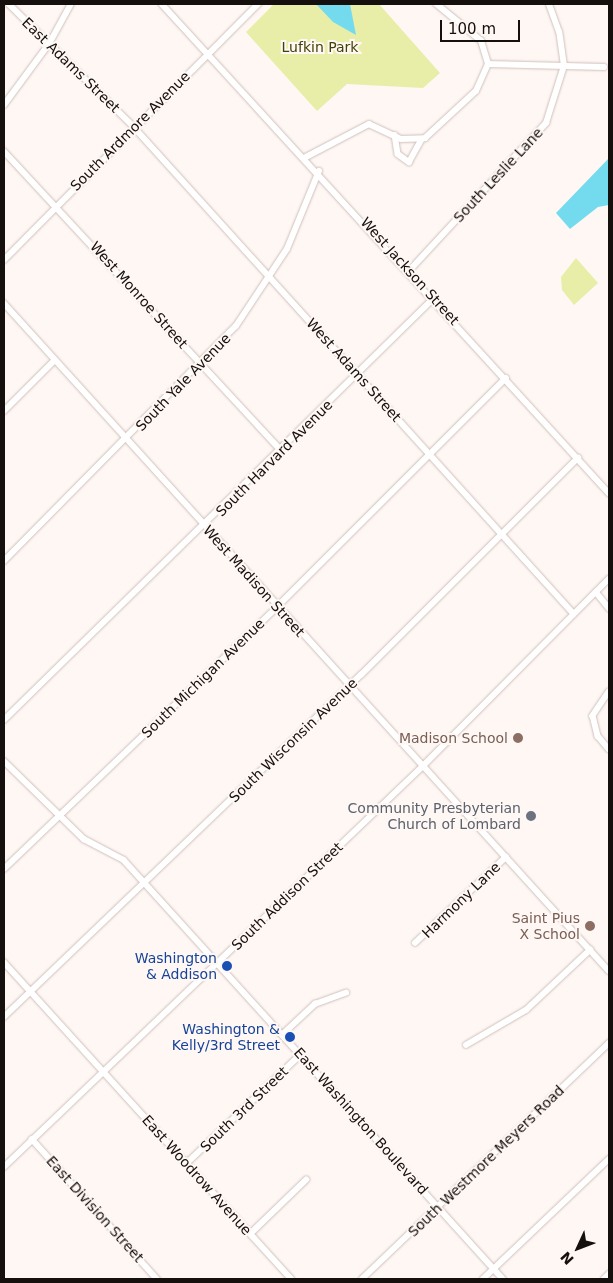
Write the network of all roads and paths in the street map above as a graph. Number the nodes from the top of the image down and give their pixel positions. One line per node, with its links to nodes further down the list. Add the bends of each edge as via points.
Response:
1 (8, 4): 7 (street, East Adams Street)
2 (71, 4): 7 (street)
3 (162, 4): 8 (street, West Jackson Street)
4 (258, 4): 8 (street, South Ardmore Avenue)
5 (436, 4): 9 (street, via 476,33)
6 (549, 4): 10 (street, via 559,32)
7 (49, 44): 12 (street); 13 (street, East Adams Street)
8 (210, 51): 13 (street, South Ardmore Avenue); 17 (street, West Jackson Street)
9 (488, 64): 10 (street); 15 (street, via 476,92)
10 (564, 66): 11 (street); 21 (street, South Leslie Lane, via 553,110 537,136)
11 (604, 66)
12 (4, 105)
13 (134, 127): 19 (street, South Ardmore Avenue); 22 (street, West Adams Street)
14 (395, 135): 15 (street); 15 (street, via 398,154 409,162); 17 (street, via 369,124)
15 (422, 139)
16 (4, 151): 19 (street, West Monroe Street)
17 (306, 157): 18 (street, West Jackson Street)
18 (319, 171): 21 (street, West Jackson Street); 22 (street, South Yale Avenue)
19 (58, 205): 20 (street, South Ardmore Avenue); 26 (street, West Monroe Street)
20 (4, 260)
21 (409, 271): 23 (street, West Jackson Street)
22 (271, 277): 26 (street, South Yale Avenue, via 236,326); 27 (street, West Adams Street)
23 (434, 298): 27 (street, South Harvard Avenue); 28 (street, West Jackson Street)
24 (4, 303): 25 (street, West Madison Street)
25 (55, 360): 29 (street); 30 (street, West Madison Street)
26 (202, 364): 30 (street, South Yale Avenue); 31 (street, West Monroe Street)
27 (358, 374): 31 (street, South Harvard Avenue); 32 (street, West Adams Street)
28 (506, 378): 32 (street, South Michigan Avenue); 33 (street, West Jackson Street)
29 (4, 410)
30 (127, 440): 35 (street, West Madison Street); 37 (street, South Yale Avenue)
31 (282, 451): 35 (street, South Harvard Avenue)
32 (430, 454): 36 (street, West Adams Street); 40 (street, South Michigan Avenue)
33 (578, 458): 34 (street, West Jackson Street); 36 (street, South Wisconsin Avenue)
34 (609, 492)
35 (206, 527): 40 (street, West Madison Street); 45 (street, South Harvard Avenue)
36 (502, 534): 42 (street, West Adams Street); 43 (street, South Wisconsin Avenue)
37 (4, 561)
38 (609, 579): 39 (street, South Addison Street)
39 (596, 592): 41 (street); 42 (street, South Addison Street)
40 (278, 606): 43 (street, West Madison Street); 49 (street, South Michigan Avenue)
41 (609, 608)
42 (574, 614): 48 (street, South Addison Street)
43 (350, 686): 48 (street, West Madison Street); 52 (street, South Wisconsin Avenue)
44 (609, 692): 46 (street, via 593,716 598,736)
45 (4, 720)
46 (609, 749)
47 (4, 761): 49 (street, East Washington Boulevard)
48 (423, 766): 50 (street, West Madison Street); 56 (street, South Addison Street)
49 (59, 815): 51 (street, South Michigan Avenue); 52 (street, East Washington Boulevard, via 84,839 119,855)
50 (506, 857): 53 (street, Harmony Lane); 54 (street, West Madison Street)
51 (4, 868)
52 (144, 882): 56 (street, East Washington Boulevard); 58 (street, South Wisconsin Avenue)
53 (415, 943)
54 (590, 950): 57 (street, West Madison Street); 63 (street, via 526,1010)
55 (4, 962): 58 (street, East Woodrow Avenue)
56 (217, 963): 61 (street, East Washington Boulevard); 65 (street, South Addison Street)
57 (609, 971)
58 (30, 992): 60 (street, South Wisconsin Avenue); 65 (street, East Woodrow Avenue)
59 (346, 993): 61 (street, via 315,1004)
60 (4, 1017)
61 (283, 1034): 64 (street, East Washington Boulevard)
62 (609, 1043): 71 (street, South Westmore Meyers Road)
63 (466, 1045)
64 (301, 1054): 68 (street, South 3rd Street); 71 (street, East Washington Boulevard)
65 (103, 1072): 66 (street, South Addison Street); 68 (street, East Woodrow Avenue)
66 (32, 1139): 69 (street, South Addison Street); 75 (street, East Division Street)
67 (609, 1159): 73 (street)
68 (186, 1164): 72 (street, East Woodrow Avenue)
69 (4, 1167)
70 (306, 1180): 72 (street)
71 (438, 1208): 73 (street, East Washington Boulevard); 77 (street, South Westmore Meyers Road)
72 (250, 1234): 76 (street, East Woodrow Avenue)
73 (494, 1269): 78 (street); 79 (street, East Washington Boulevard)
74 (609, 1274): 80 (street)
75 (157, 1279)
76 (291, 1279)
77 (362, 1279)
78 (483, 1279)
79 (503, 1279)
80 (604, 1279)

